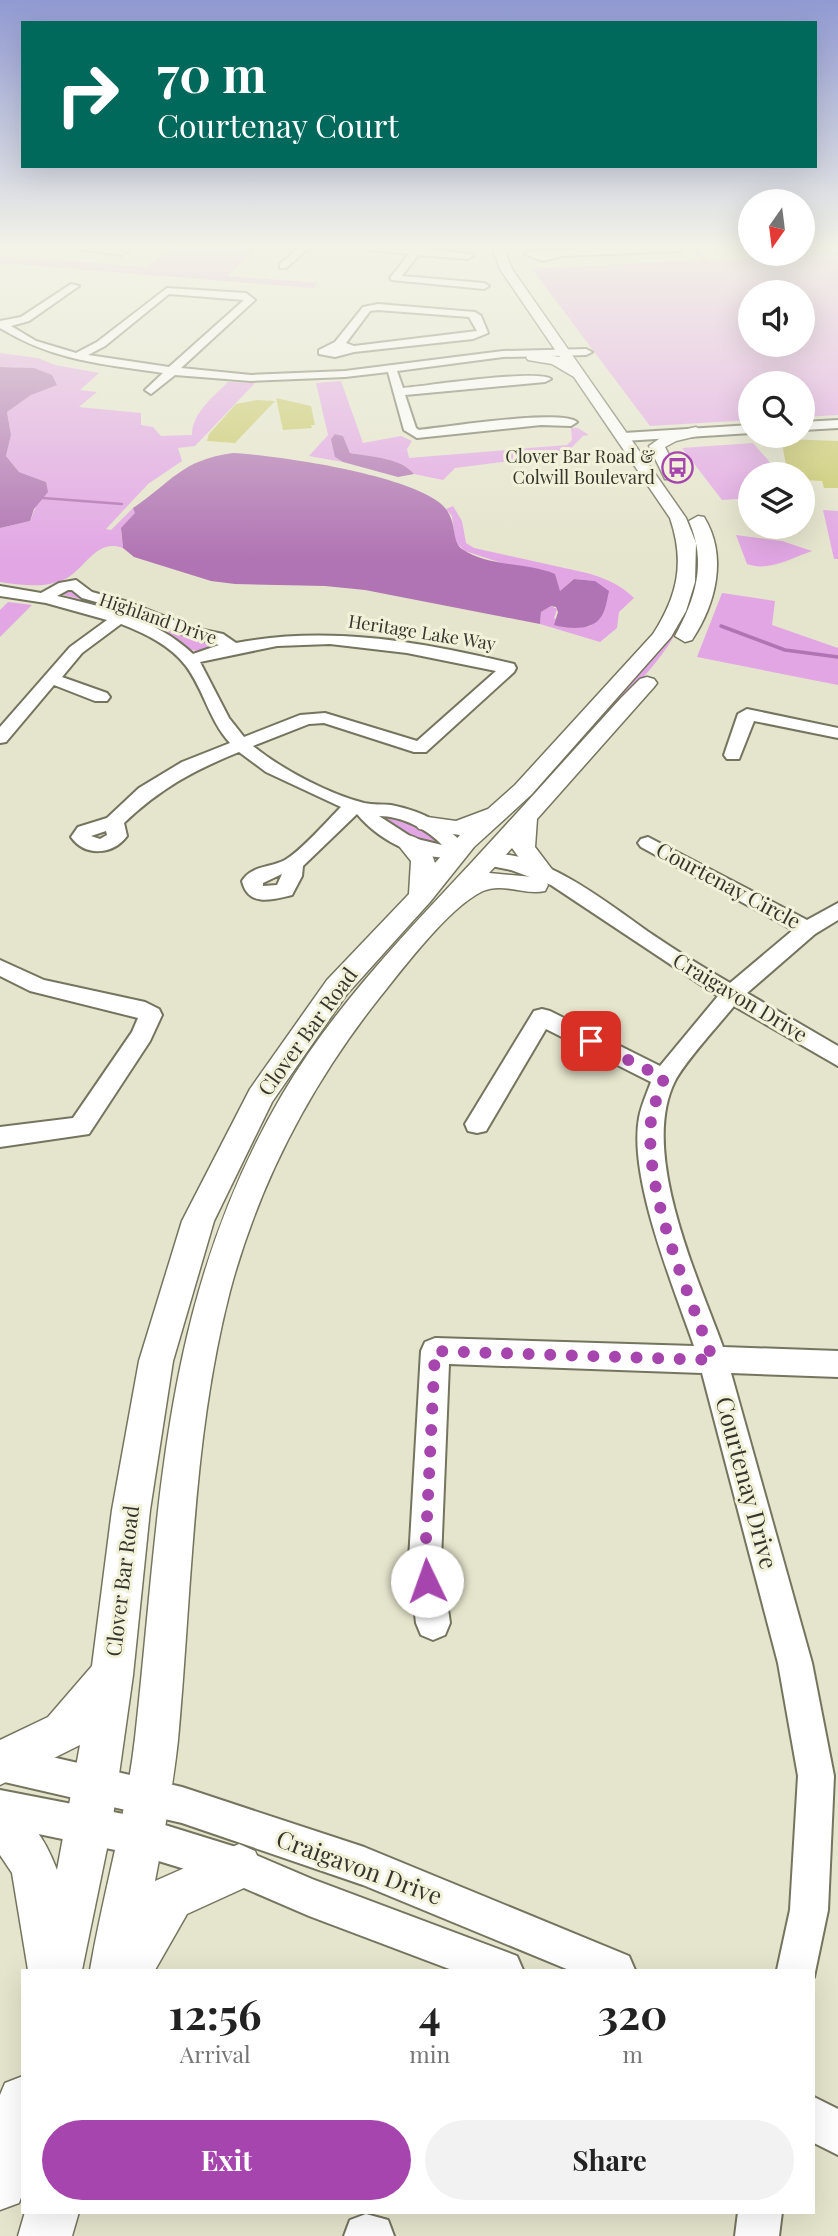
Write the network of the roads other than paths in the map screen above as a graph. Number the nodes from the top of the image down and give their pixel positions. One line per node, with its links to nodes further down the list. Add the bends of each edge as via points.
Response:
1 (62, 352): 9 (street)
2 (86, 352): 9 (street)
3 (192, 352): 11 (street)
4 (379, 352): 10 (street)
5 (390, 352): 10 (street)
6 (536, 352): 8 (main road)
7 (572, 353): 8 (street); 12 (main road); 21 (main road)
8 (530, 355): 10 (street); 12 (main road, via 556,360)
9 (77, 357): 11 (street)
10 (392, 370): 11 (street, via 271,378); 14 (street)
11 (172, 371): 15 (street, via 151,390 158,394 151,398)
12 (580, 376): 21 (main road)
13 (545, 379): 14 (street)
14 (398, 392): 16 (street, via 410,430 416,434)
15 (139, 395)
16 (571, 422)
17 (838, 424): 18 (street)
18 (815, 425)
19 (738, 430): 20 (street)
20 (696, 432): 21 (street); 22 (main road, via 671,437 657,446)
21 (632, 437): 22 (main road); 35 (main road, via 683,531 688,556 677,611 653,646)
22 (679, 488): 36 (main road, via 701,526 708,558 708,581 699,611 684,639 657,671)
23 (0, 591): 24 (street, Highland Drive)
24 (45, 597): 25 (street, Highland Drive); 26 (street, Highland Drive, via 76,585 87,595 217,638 228,643)
25 (119, 618): 27 (street, Highland Drive, via 165,640); 28 (street, via 76,650)
26 (225, 650): 27 (street, Heritage Lake Way); 32 (street, Heritage Lake Way, via 308,639 340,641 508,668 420,748 325,718 306,719)
27 (191, 659): 32 (street, Highland Drive, via 219,717)
28 (53, 679): 29 (street); 31 (street)
29 (101, 697)
30 (838, 733): 33 (street, via 747,714)
31 (0, 738)
32 (240, 745): 34 (street, Highland Drive, via 272,768); 37 (street, via 188,766 146,792)
33 (733, 755)
34 (359, 808): 38 (street, Highland Drive, via 391,811); 39 (street, Highland Drive, via 375,826); 42 (street)
35 (502, 810): 38 (main road, via 457,828); 41 (main road, via 473,833)
36 (526, 816): 41 (main road); 43 (main road, via 520,837)
37 (114, 821)
38 (426, 824): 41 (street, Craigavon Drive)
39 (407, 841): 41 (street, Highland Drive, via 426,850); 44 (main road, via 423,860)
40 (648, 843): 46 (street, Courtenay Circle)
41 (473, 855): 43 (street, Craigavon Drive); 44 (main road, via 462,876)
42 (293, 864)
43 (539, 878): 44 (main road, via 482,881); 48 (street, Craigavon Drive, via 594,921 642,938)
44 (435, 899): 56 (main road, Clover Bar Road, via 337,987 260,1097 198,1221 153,1373); 58 (main road, Clover Bar Road, via 340,1030 290,1109 233,1228 206,1315 179,1484 155,1747)
45 (838, 910): 46 (street, Courtenay Drive)
46 (808, 929): 48 (street, Courtenay Drive)
47 (0, 967): 52 (street, via 38,986 151,1015 80,1127)
48 (731, 995): 49 (street, Craigavon Drive); 50 (street, Courtenay Drive)
49 (838, 1056)
50 (664, 1078): 51 (street, via 542,1017); 53 (street, Courtenay Drive, via 651,1119 653,1175)
51 (477, 1124)
52 (0, 1137)
53 (713, 1360): 54 (street); 55 (street, via 435,1351 425,1560); 70 (street, Courtenay Drive, via 796,1663 816,1776 809,1910)
54 (838, 1364)
55 (433, 1623)
56 (112, 1674): 57 (main road, via 63,1732); 59 (main road, Clover Bar Road)
57 (0, 1763): 59 (street)
58 (146, 1796): 59 (street, Craigavon Drive); 62 (main road, Clover Bar Road); 69 (street, Craigavon Drive, via 364,1866)
59 (93, 1805): 60 (street); 62 (street, Craigavon Drive); 65 (main road, Clover Bar Road)
60 (0, 1808)
61 (0, 1826): 64 (main road, via 14,1835 35,1873)
62 (139, 1836): 63 (street, Craigavon Drive); 66 (main road, Clover Bar Road)
63 (239, 1867): 67 (main road, via 172,1898); 68 (street, Craigavon Drive)
64 (52, 1969)
65 (58, 1969)
66 (114, 1969)
67 (130, 1969)
68 (500, 1969)
69 (613, 1969)
70 (797, 1969)
71 (21, 2108): 74 (main road)
72 (815, 2119): 73 (street)
73 (838, 2134)
74 (0, 2184)
75 (51, 2214): 77 (main road)
76 (760, 2214): 80 (street)
77 (45, 2236)
78 (366, 2236): 79 (street)
79 (372, 2236)
80 (757, 2236)

